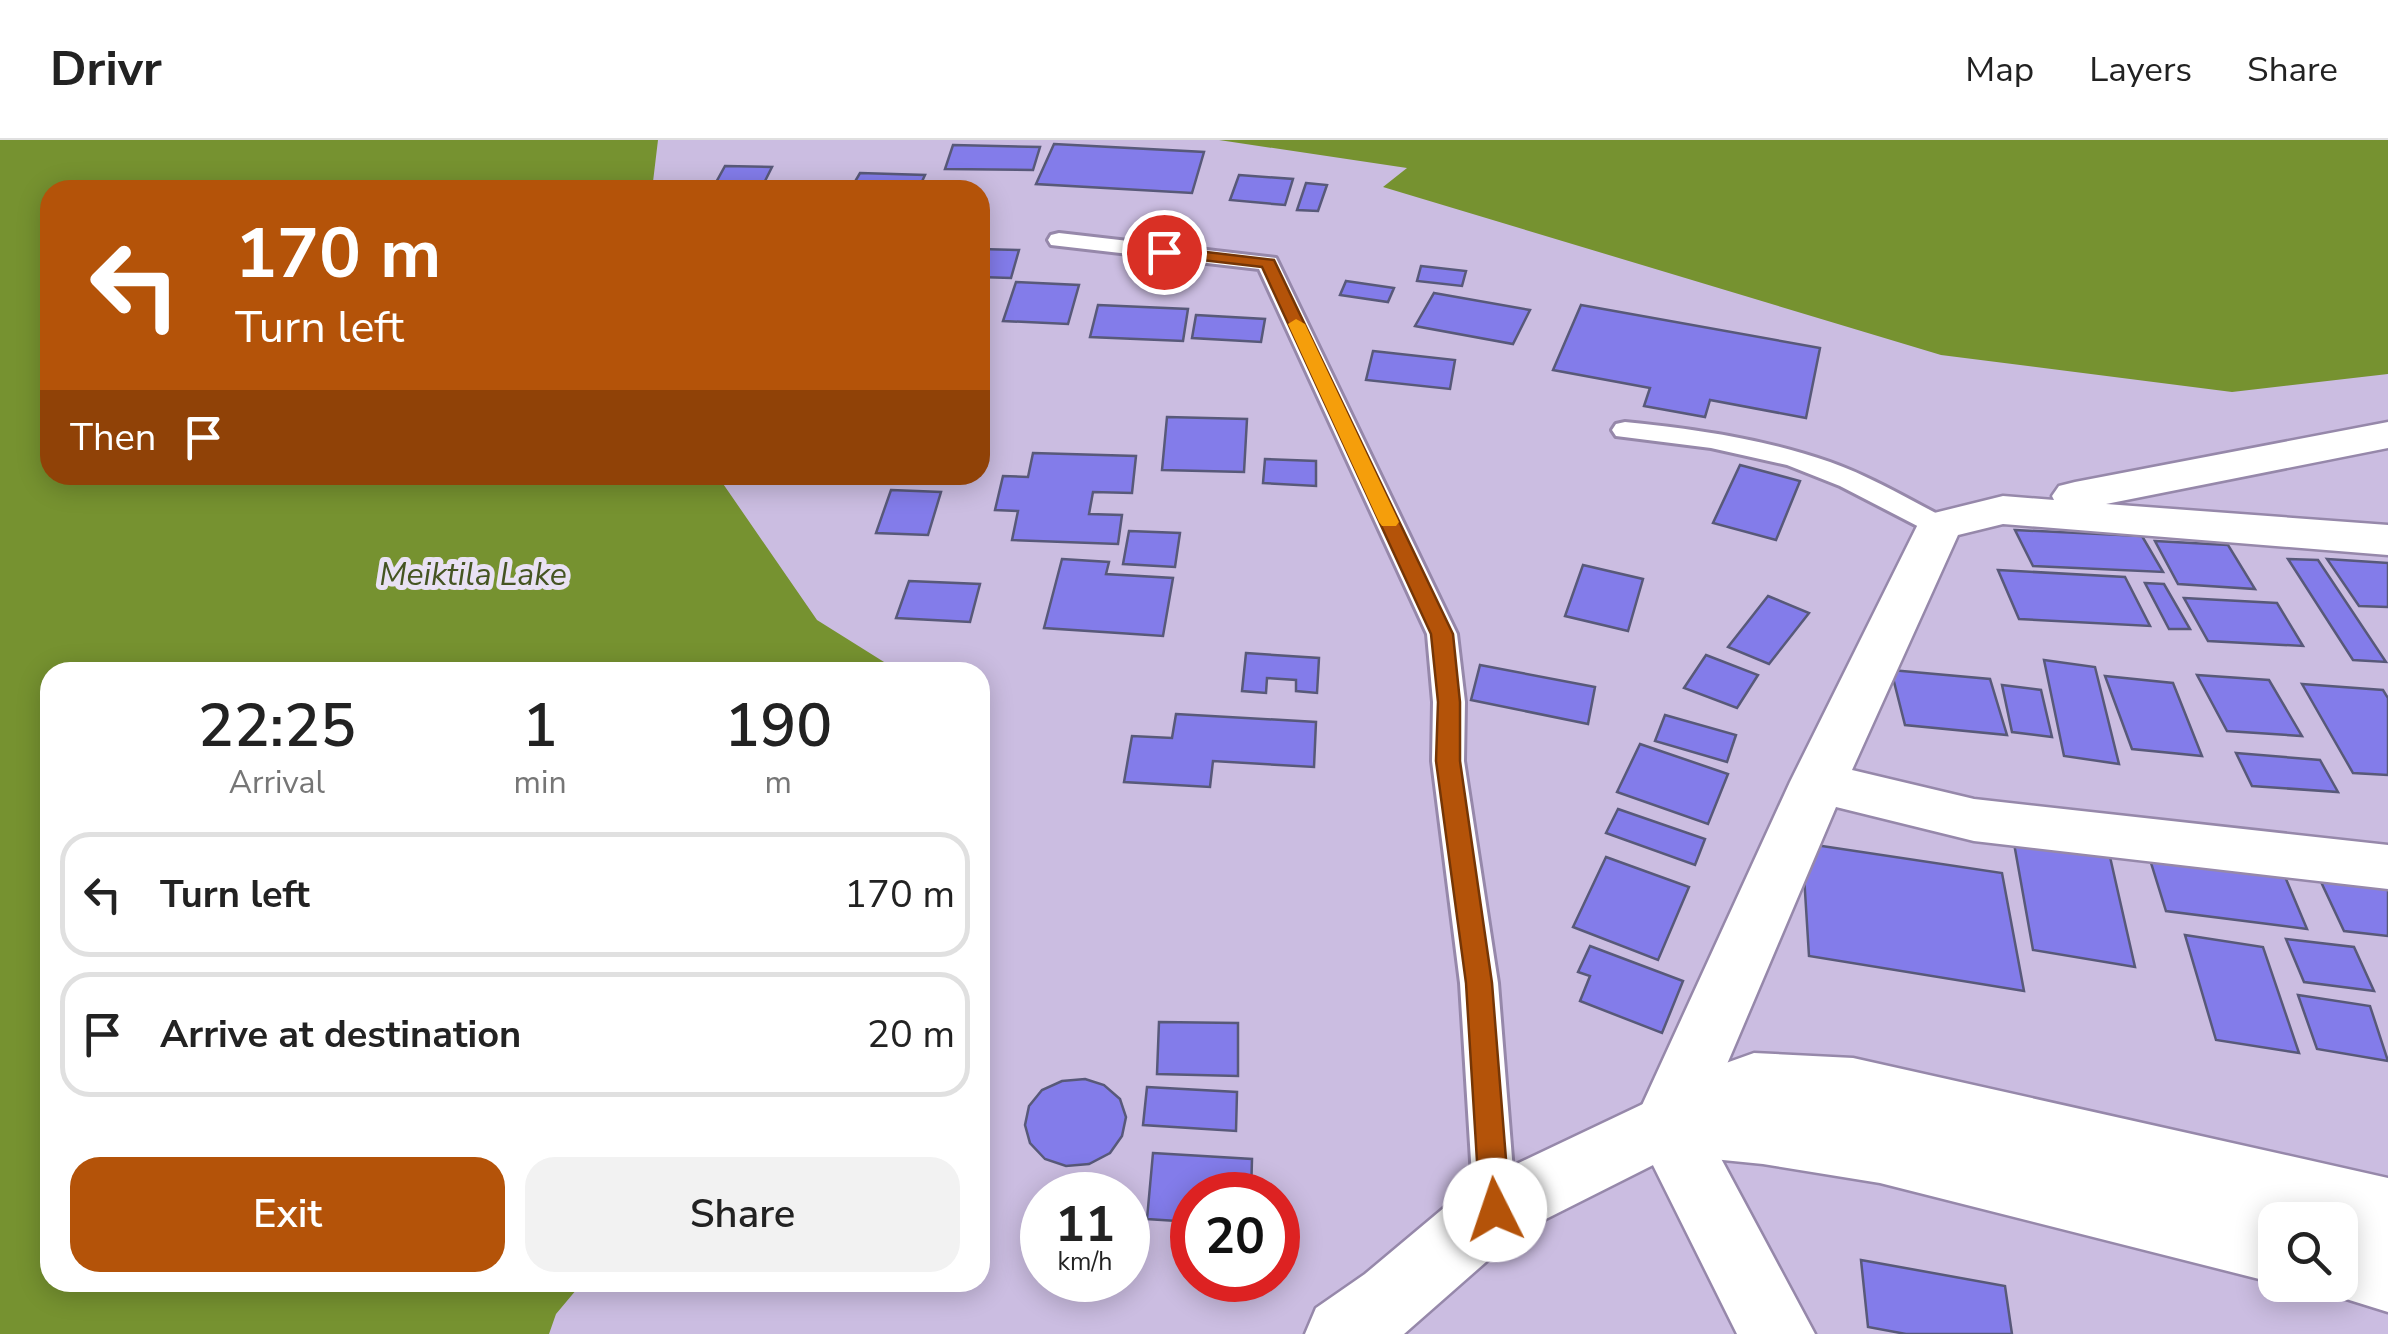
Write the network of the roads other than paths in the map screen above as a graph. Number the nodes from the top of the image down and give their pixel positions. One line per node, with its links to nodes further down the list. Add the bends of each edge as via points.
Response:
1 (1059, 240): 10 (lane, via 1268,263 1442,634 1448,761 1479,983)
2 (1626, 430): 5 (lane, via 1695,436 1784,456 1848,479)
3 (2388, 435): 4 (main road)
4 (2003, 510): 5 (main road); 6 (main road)
5 (1940, 526): 7 (main road)
6 (2388, 540)
7 (1818, 782): 8 (main road, via 1974,820); 9 (main road)
8 (2388, 868)
9 (1667, 1125): 10 (main road); 11 (main road, via 1711,1096 1754,1081 1853,1086); 12 (main road, via 1880,1152); 16 (main road)
10 (1495, 1210): 15 (main road)
11 (2388, 1210)
12 (2258, 1245)
13 (2358, 1270): 14 (main road)
14 (2388, 1277)
15 (1343, 1334)
16 (1777, 1334)

